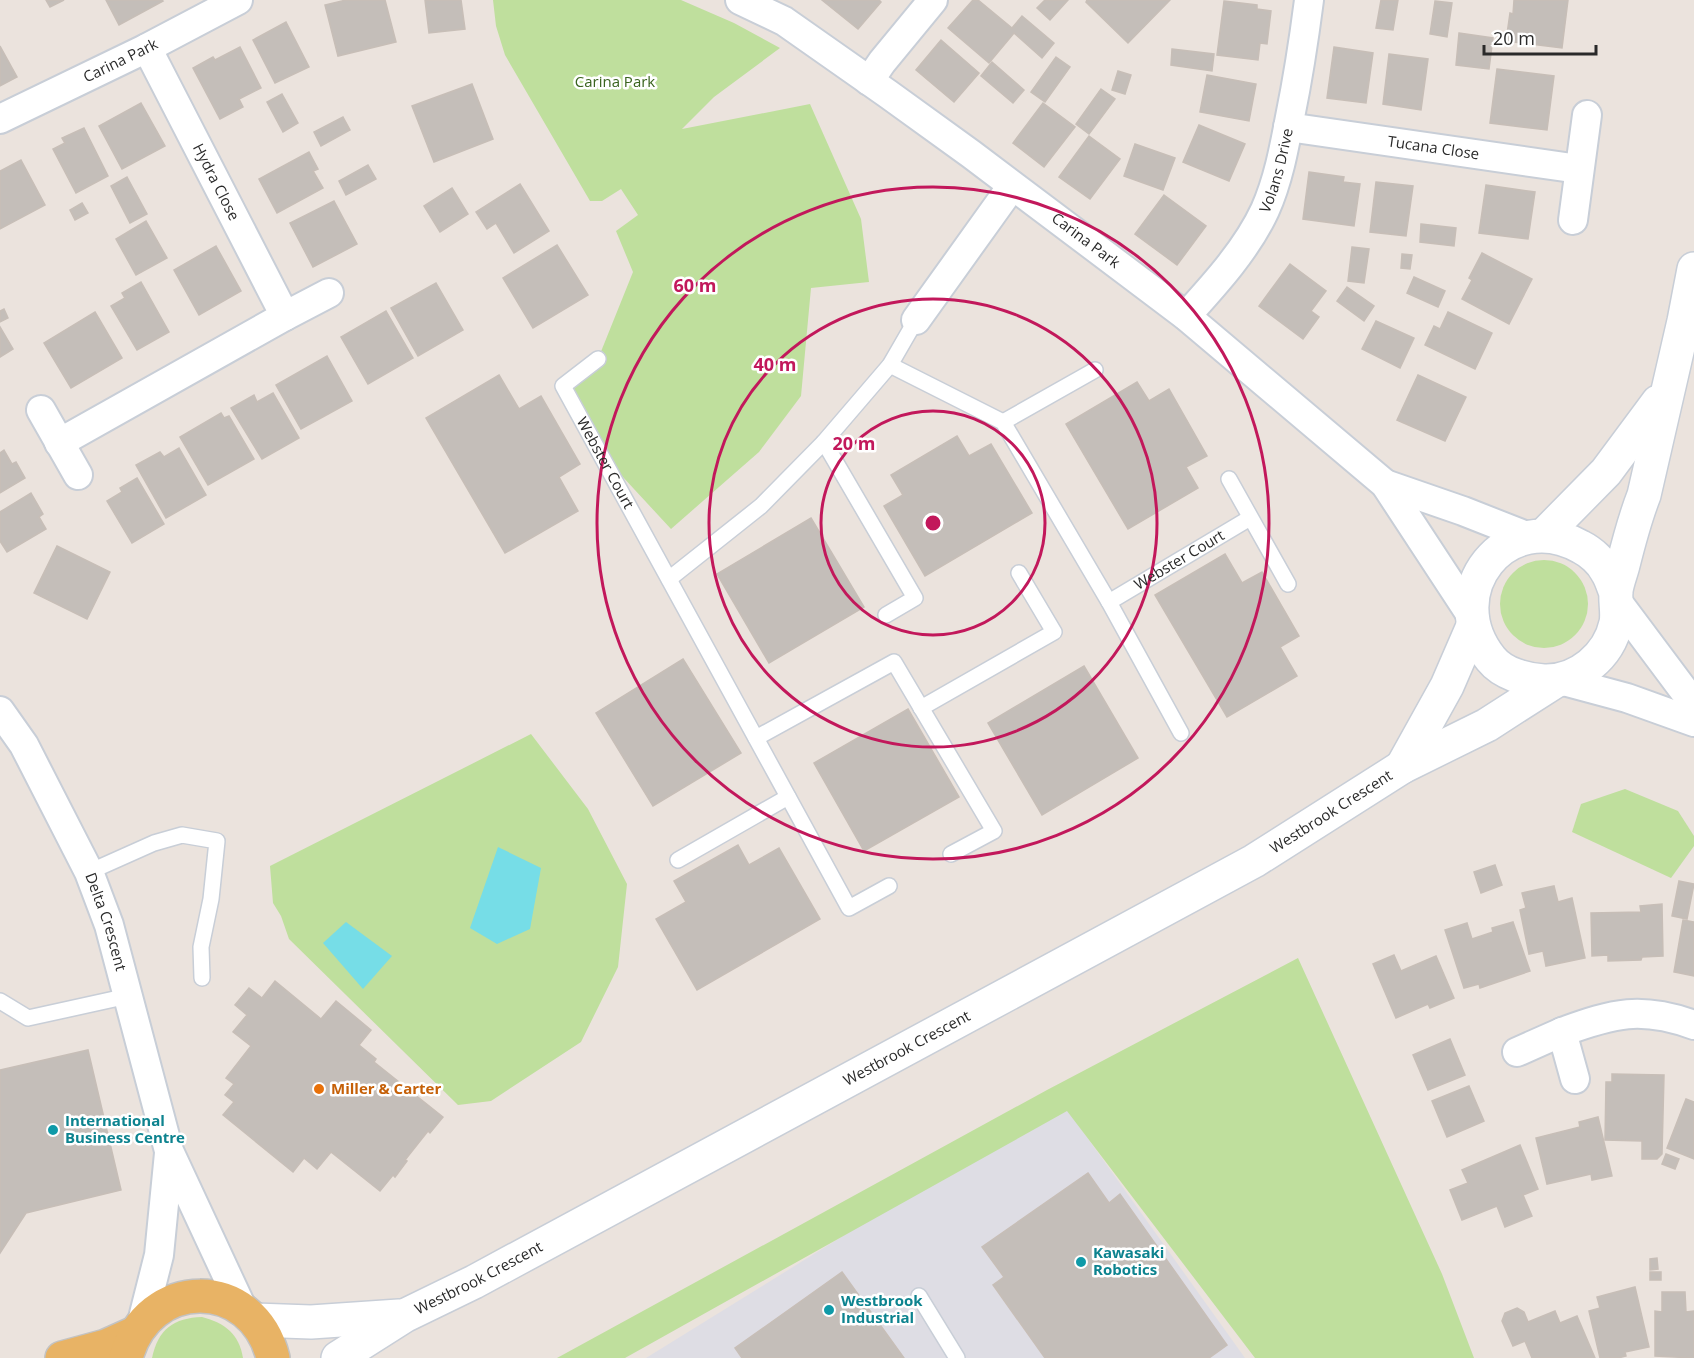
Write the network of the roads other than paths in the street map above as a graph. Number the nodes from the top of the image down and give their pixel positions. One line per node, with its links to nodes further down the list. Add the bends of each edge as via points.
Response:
1 (238, 0): 5 (street, Carina Park)
2 (740, 0): 6 (street, Carina Park, via 784,21)
3 (933, 0): 6 (street)
4 (1309, 0): 9 (street, Volans Drive)
5 (147, 48): 8 (street, Carina Park); 15 (street, Hydra Close)
6 (869, 81): 11 (street, Carina Park)
7 (1587, 115): 10 (street)
8 (0, 119)
9 (1288, 127): 10 (street, Tucana Close); 16 (street, Volans Drive, via 1278,177 1265,211 1222,276)
10 (1579, 169): 12 (street)
11 (1012, 186): 16 (street, Carina Park); 17 (street)
12 (1573, 220)
13 (1694, 268): 21 (street)
14 (329, 293): 15 (street)
15 (285, 316): 25 (street)
16 (1186, 316): 28 (street, Carina Park)
17 (916, 320): 19 (lane)
18 (598, 359): 32 (lane, Webster Court, via 563,386)
19 (890, 365): 23 (lane); 24 (lane)
20 (1095, 370): 23 (lane)
21 (1667, 389): 30 (street, via 1606,472); 34 (street)
22 (41, 410): 25 (street)
23 (1003, 422): 35 (lane)
24 (824, 442): 32 (lane, via 760,506); 36 (lane, via 915,598)
25 (59, 443): 26 (street)
26 (78, 475)
27 (1229, 479): 29 (lane)
28 (1385, 484): 30 (street, Carina Park); 37 (street, Carina Park)
29 (1250, 518): 33 (lane); 35 (lane, Webster Court)
30 (1536, 536): 34 (street, via 1568,540 1590,552 1606,570); 37 (street, via 1509,545 1492,557 1472,593)
31 (1019, 573): 40 (lane, via 1054,632)
32 (669, 579): 44 (lane, Webster Court)
33 (1288, 584)
34 (1616, 597): 38 (street, via 1616,622 1610,642 1597,660 1580,673); 39 (street)
35 (1109, 602): 43 (lane)
36 (886, 615)
37 (1472, 620): 38 (street, via 1481,646 1494,663 1533,681); 45 (street, Westbrook Crescent, via 1447,686)
38 (1557, 681): 42 (street, via 1627,698); 45 (street, Westbrook Crescent, via 1487,725)
39 (1694, 704)
40 (921, 708): 44 (lane, via 894,662); 47 (lane, via 994,831)
41 (0, 711): 49 (street, Delta Crescent, via 24,745)
42 (1694, 722)
43 (1181, 733)
44 (756, 738): 46 (lane, Webster Court)
45 (1402, 767): 61 (street, Westbrook Crescent, via 1254,861 474,1282)
46 (788, 797): 48 (lane); 50 (lane, Webster Court, via 849,908)
47 (951, 854)
48 (678, 860)
49 (89, 872): 51 (lane, via 182,835 217,842 201,947); 52 (street, Delta Crescent, via 109,925)
50 (889, 886)
51 (202, 978)
52 (128, 996): 53 (lane, via 28,1018); 58 (street, Delta Crescent)
53 (0, 1001)
54 (1694, 1025): 55 (street, via 1662,1015 1619,1014)
55 (1562, 1032): 56 (street); 57 (street)
56 (1517, 1052)
57 (1575, 1079)
58 (169, 1151): 60 (street, Delta Crescent); 62 (street, Delta Crescent, via 159,1255)
59 (919, 1296): 66 (lane)
60 (249, 1315): 61 (street, Westbrook Crescent, via 330,1322); 62 (main road, via 224,1300 179,1298 159,1307); 64 (main road, via 269,1341)
61 (404, 1316): 65 (street, Westbrook Crescent)
62 (134, 1338): 63 (main road)
63 (62, 1358)
64 (273, 1358)
65 (338, 1358)
66 (957, 1358)

